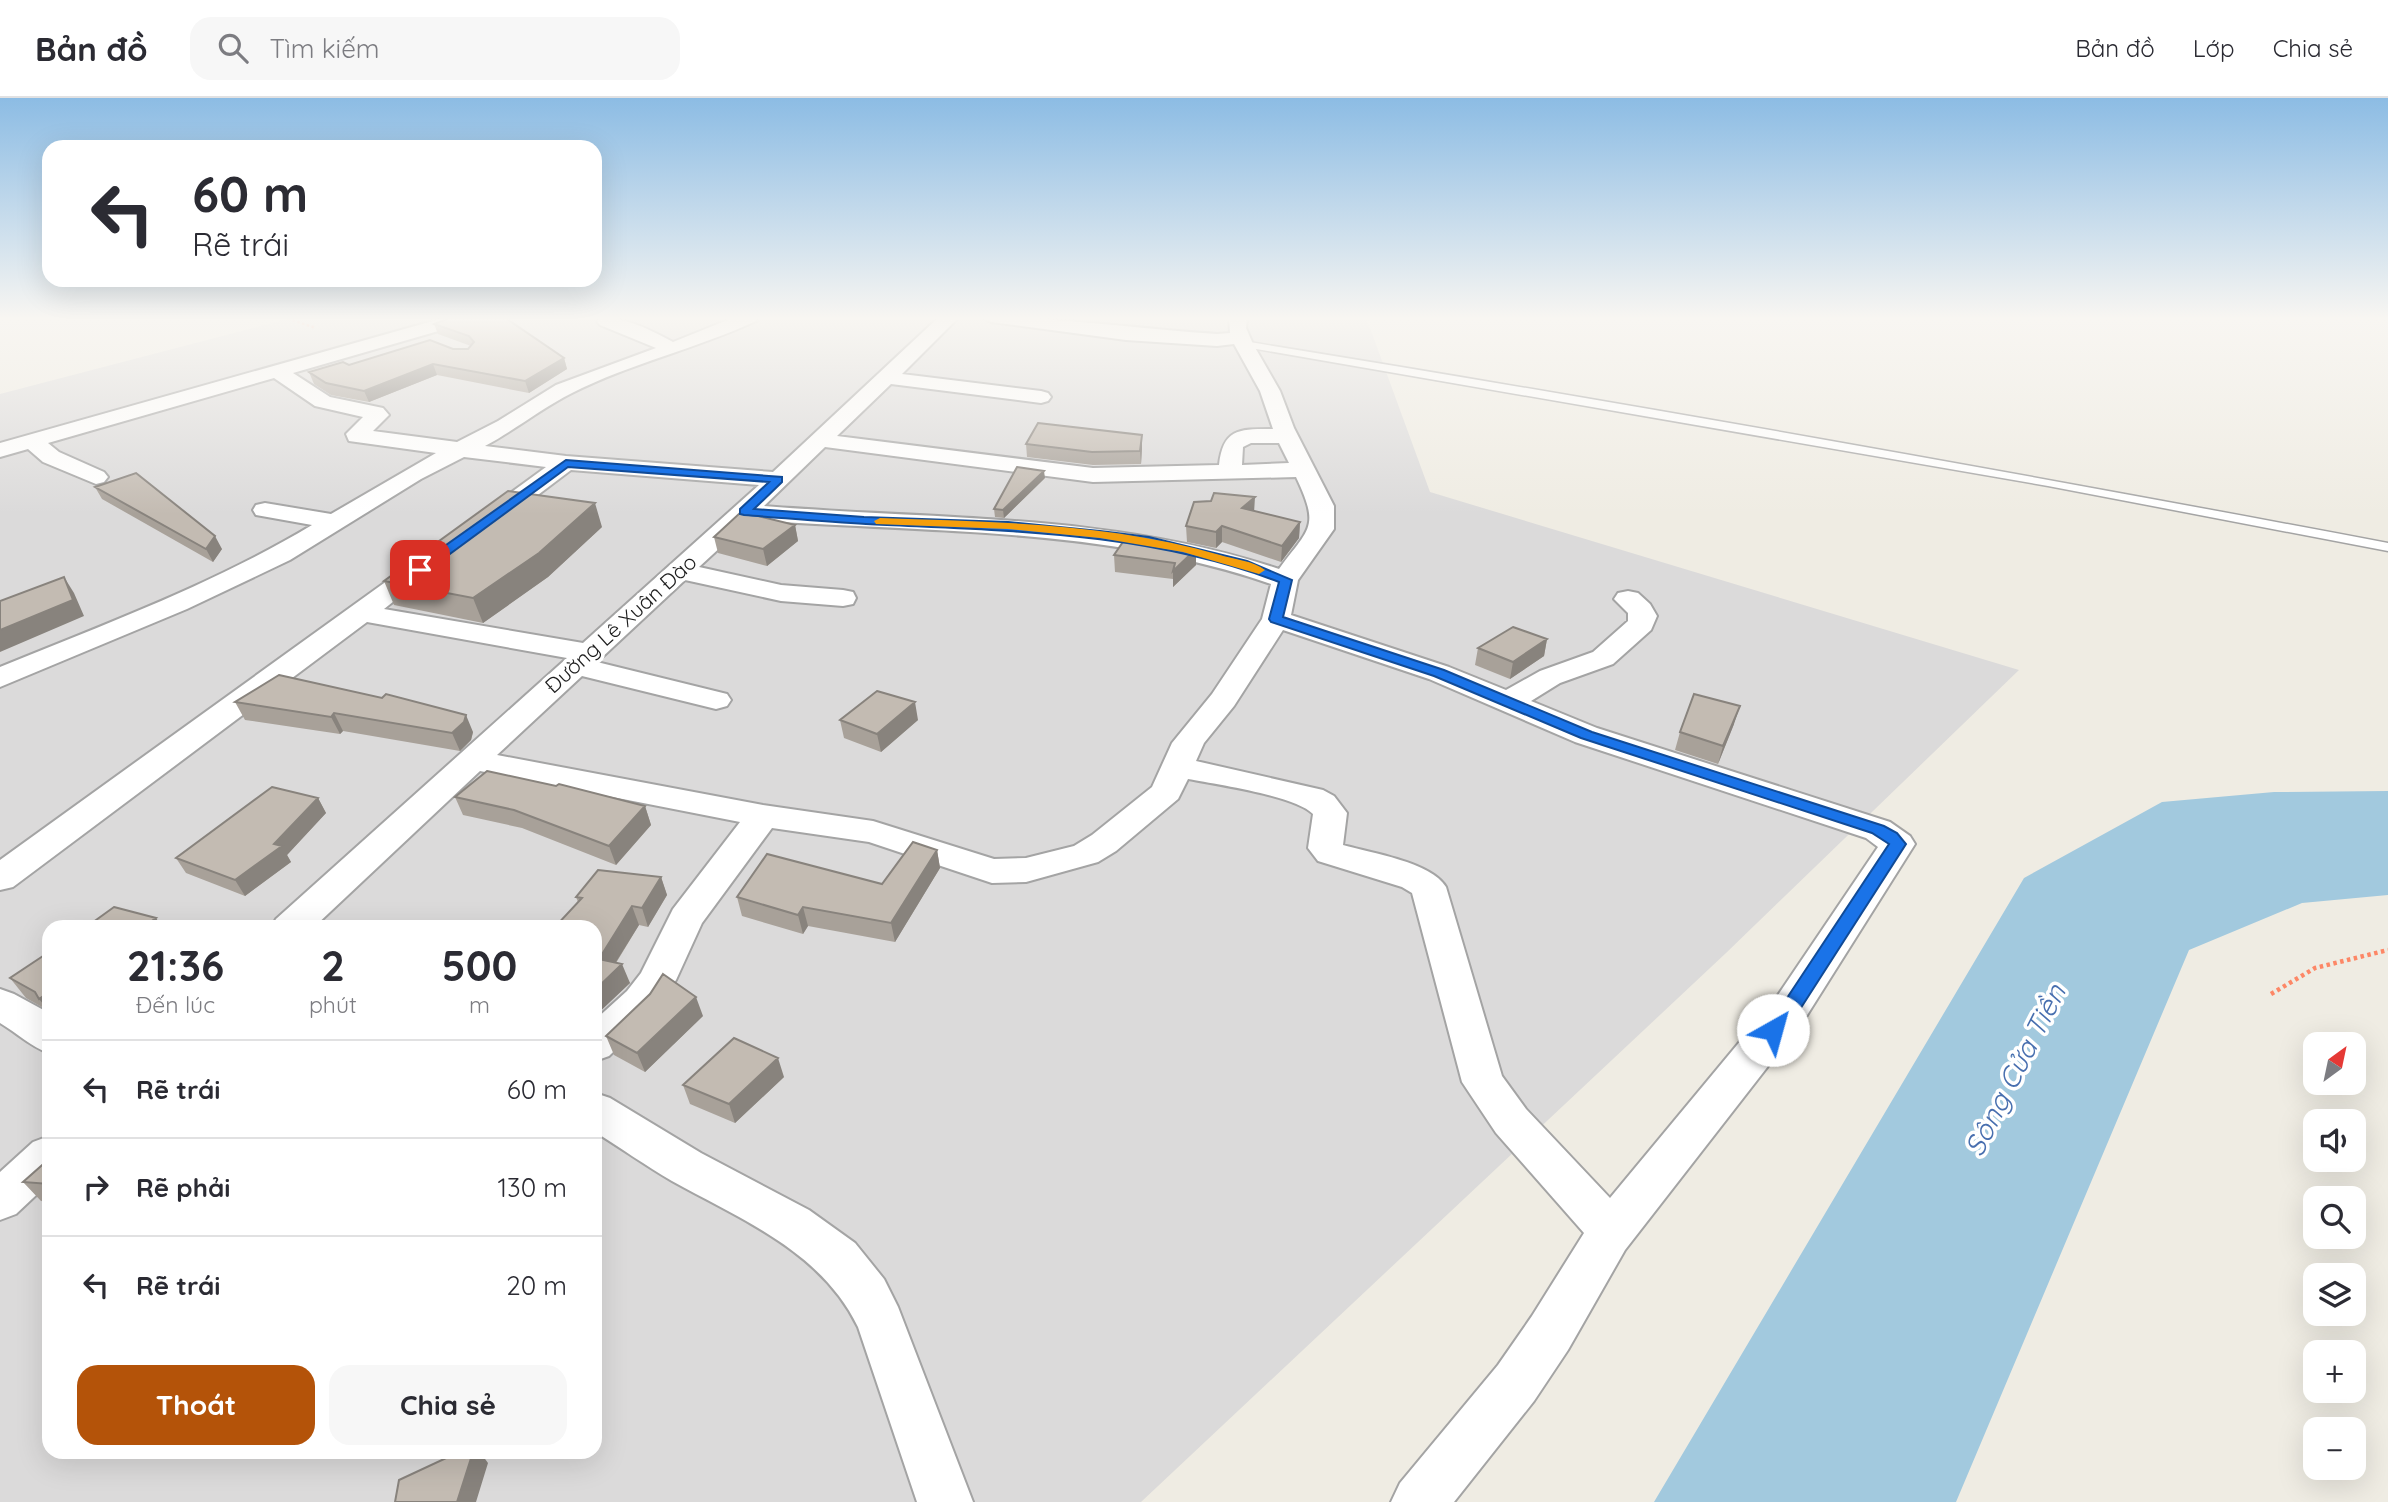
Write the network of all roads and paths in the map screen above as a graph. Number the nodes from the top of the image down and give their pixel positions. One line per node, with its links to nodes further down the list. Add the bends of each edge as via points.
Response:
1 (238, 383): 11 (street)
2 (292, 383): 12 (street, via 333,408 376,412 375,419 357,436)
3 (579, 383): 12 (street)
4 (883, 383): 10 (street, Đường Lê Xuân Đào)
5 (924, 383): 8 (street)
6 (1266, 383): 9 (street)
7 (1482, 383): 22 (lane)
8 (1041, 397)
9 (1287, 436): 15 (street); 16 (street, via 1237,440)
10 (820, 440): 16 (street, via 1068,473); 18 (street, Đường Lê Xuân Đào)
11 (32, 441): 13 (street); 17 (street, via 51,457)
12 (461, 449): 14 (street); 21 (street)
13 (0, 450)
14 (566, 463): 18 (street); 27 (street)
15 (1303, 470): 16 (street); 24 (street, via 1322,506 1322,529)
16 (1230, 471)
17 (96, 477)
18 (778, 479): 20 (street, Đường Lê Xuân Đào)
19 (265, 510): 21 (street)
20 (744, 512): 23 (street, Đường Lê Xuân Đào); 24 (street, via 1100,534 1184,549)
21 (334, 522): 30 (street, via 281,555)
22 (2388, 547)
23 (680, 571): 25 (street, via 781,593); 29 (street, Đường Lê Xuân Đào)
24 (1285, 580): 28 (street)
25 (843, 598)
26 (1628, 600): 32 (street, via 1643,612 1641,624 1603,658 1550,677)
27 (362, 612): 29 (street); 36 (street)
28 (1276, 619): 32 (street, via 1439,673); 34 (street, via 1223,700 1188,743)
29 (582, 659): 31 (street); 33 (street, Đường Lê Xuân Đào)
30 (0, 678)
31 (716, 700)
32 (1507, 702): 46 (street, via 1587,735 1878,830 1898,844 1790,1009)
33 (472, 760): 35 (street); 37 (street, Đường Lê Xuân Đào)
34 (1178, 768): 35 (street, via 1166,792 1104,843 1070,860 1026,870 983,870 888,835); 46 (street, via 1322,803 1330,813 1325,848 1330,853 1415,878 1427,887 1483,1082 1511,1121 1600,1219)
35 (763, 816): 42 (street, via 686,918 657,980)
36 (0, 878)
37 (298, 920)
38 (2388, 950): 39 (path, via 2315,968)
39 (2271, 994)
40 (0, 1004): 41 (street)
41 (42, 1030)
42 (602, 1038)
43 (602, 1114): 47 (street, via 793,1224 838,1258 867,1295 880,1323)
44 (42, 1161): 45 (street)
45 (0, 1200)
46 (1608, 1235): 48 (street, via 1516,1383)
47 (945, 1502)
48 (1419, 1502)

